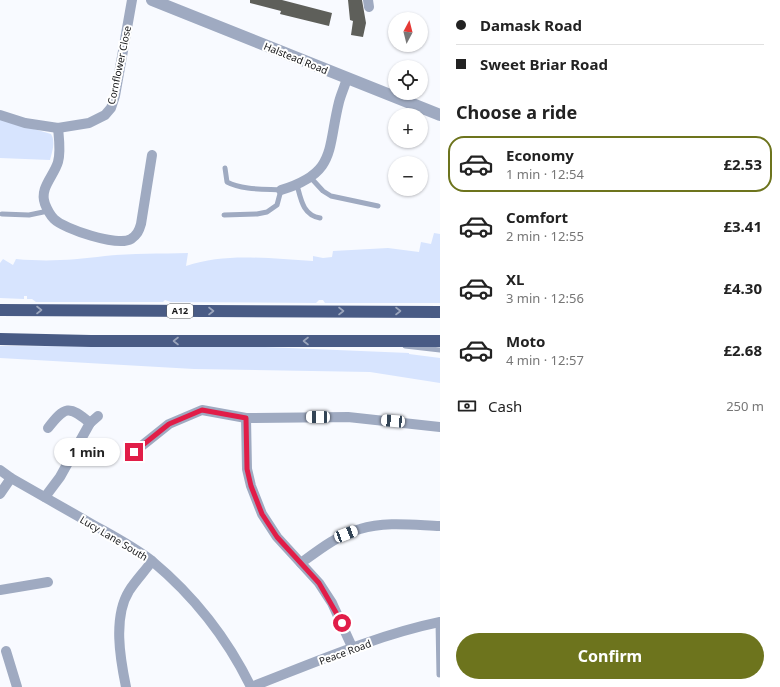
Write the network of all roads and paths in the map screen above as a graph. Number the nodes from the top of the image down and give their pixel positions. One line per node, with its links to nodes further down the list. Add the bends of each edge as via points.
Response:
1 (132, 0): 6 (street, Cornflower Close, via 111,108 105,116 93,121)
2 (152, 0): 3 (street, Halstead Road)
3 (347, 78): 5 (street, Halstead Road); 9 (street, via 339,102 333,142 326,160)
4 (0, 115): 6 (street, Cornflower Close, via 25,123)
5 (440, 115)
6 (58, 128): 13 (street, via 58,161 43,197)
7 (152, 155): 13 (street, via 141,224 138,234 130,240 119,243 103,240 55,220)
8 (225, 168): 11 (lane, via 227,182 231,184)
9 (311, 178): 10 (street); 12 (lane, via 331,196)
10 (297, 185): 11 (street); 16 (lane, via 307,213)
11 (281, 190): 15 (lane, via 277,205 267,212)
12 (378, 206)
13 (48, 211): 14 (lane, via 29,215)
14 (2, 214)
15 (224, 215)
16 (320, 218)
17 (0, 310): 18 (highway, A12, one-way to 18)
18 (440, 312)
19 (0, 339): 20 (highway, one-way to 19)
20 (359, 341): 21 (highway); 22 (lane)
21 (440, 341)
22 (440, 350)
23 (246, 418): 24 (street, via 348,418); 26 (street, via 202,410 169,424); 33 (street, via 247,469 251,486 262,514 277,537)
24 (440, 427)
25 (48, 428): 30 (street, via 59,413 67,410 94,420 60,478)
26 (134, 452)
27 (0, 470): 28 (street, Lucy Lane South)
28 (11, 478): 29 (street); 30 (street, Lucy Lane South)
29 (0, 494)
30 (45, 497): 32 (street, Lucy Lane South, via 127,543)
31 (440, 526): 33 (street, via 387,524 361,528 328,543)
32 (152, 561): 41 (street, via 129,591 123,608 119,642); 42 (street, Lucy Lane South, via 216,627)
33 (301, 563): 37 (street, via 332,603)
34 (48, 582): 35 (street)
35 (0, 590)
36 (439, 622): 37 (street, Peace Road); 39 (lane)
37 (353, 649): 42 (street, Peace Road)
38 (6, 651): 40 (street)
39 (439, 675)
40 (17, 687)
41 (126, 687)
42 (251, 687)

